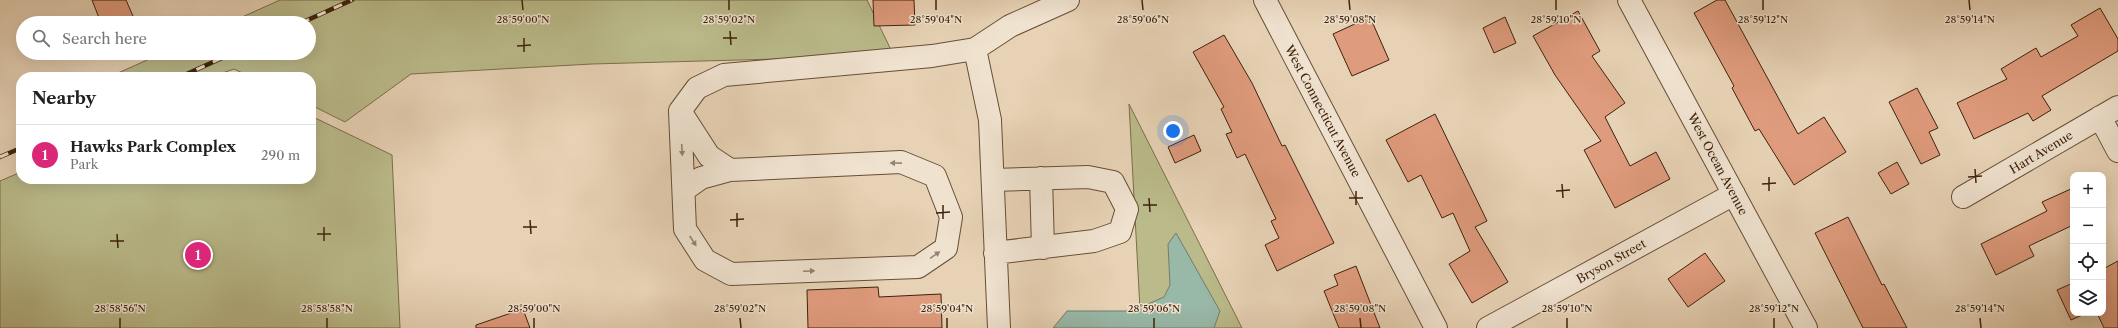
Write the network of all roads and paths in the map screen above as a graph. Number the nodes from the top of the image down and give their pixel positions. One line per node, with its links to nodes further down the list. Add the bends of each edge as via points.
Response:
1 (1068, 0): 4 (street, via 1010,26)
2 (1265, 0): 17 (street, West Connecticut Avenue)
3 (1629, 0): 12 (street, West Ocean Avenue)
4 (975, 49): 5 (street, via 932,56 724,75 697,88); 10 (street, via 990,120)
5 (680, 111): 8 (street, via 709,156); 11 (street, one-way to 11)
6 (2109, 112): 7 (street); 13 (street, Hart Avenue)
7 (2118, 151)
8 (730, 170): 11 (street, via 702,178); 11 (street, one-way to 8, via 685,230 705,260 731,274 918,267 946,248 951,217 936,176 902,162)
9 (1041, 178): 10 (street); 14 (street); 14 (street, via 1088,177 1114,182 1127,209 1120,232 1094,241)
10 (993, 180): 15 (street)
11 (684, 190)
12 (1734, 194): 18 (street, Bryson Street); 19 (street, West Ocean Avenue)
13 (1963, 197)
14 (1043, 248): 15 (street)
15 (995, 253): 16 (street)
16 (999, 328)
17 (1436, 328)
18 (1488, 328)
19 (1806, 328)

